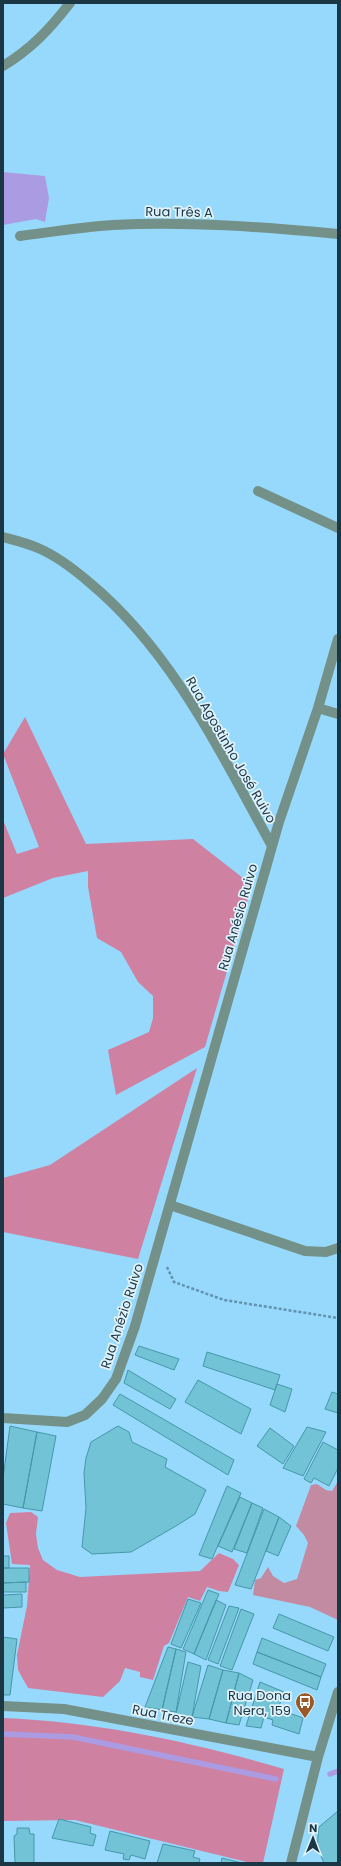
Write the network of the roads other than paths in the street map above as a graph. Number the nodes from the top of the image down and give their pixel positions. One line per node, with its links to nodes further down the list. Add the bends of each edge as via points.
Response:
1 (70, 3): 2 (street, via 52,26 21,55)
2 (3, 66)
3 (338, 234): 4 (street, Rua Três A, via 282,228 160,224 112,225)
4 (20, 236)
5 (258, 491): 6 (street)
6 (338, 528)
7 (3, 537): 11 (street, Rua Agostinho José Ruivo, via 38,548 74,569 115,603 182,689)
8 (338, 639): 9 (street, Rua Anésio Ruivo)
9 (318, 708): 10 (street); 11 (street, Rua Anésio Ruivo)
10 (338, 714)
11 (272, 846): 12 (street, Rua Anésio Ruivo)
12 (170, 1205): 13 (street, via 305,1251 326,1252); 14 (street, Rua Anézio Ruivo, via 135,1326 116,1379 102,1399 85,1415 67,1422)
13 (338, 1248)
14 (3, 1418)
15 (338, 1692): 17 (street)
16 (3, 1706): 17 (street, Rua Treze, via 64,1709)
17 (318, 1757): 18 (street)
18 (290, 1863)

